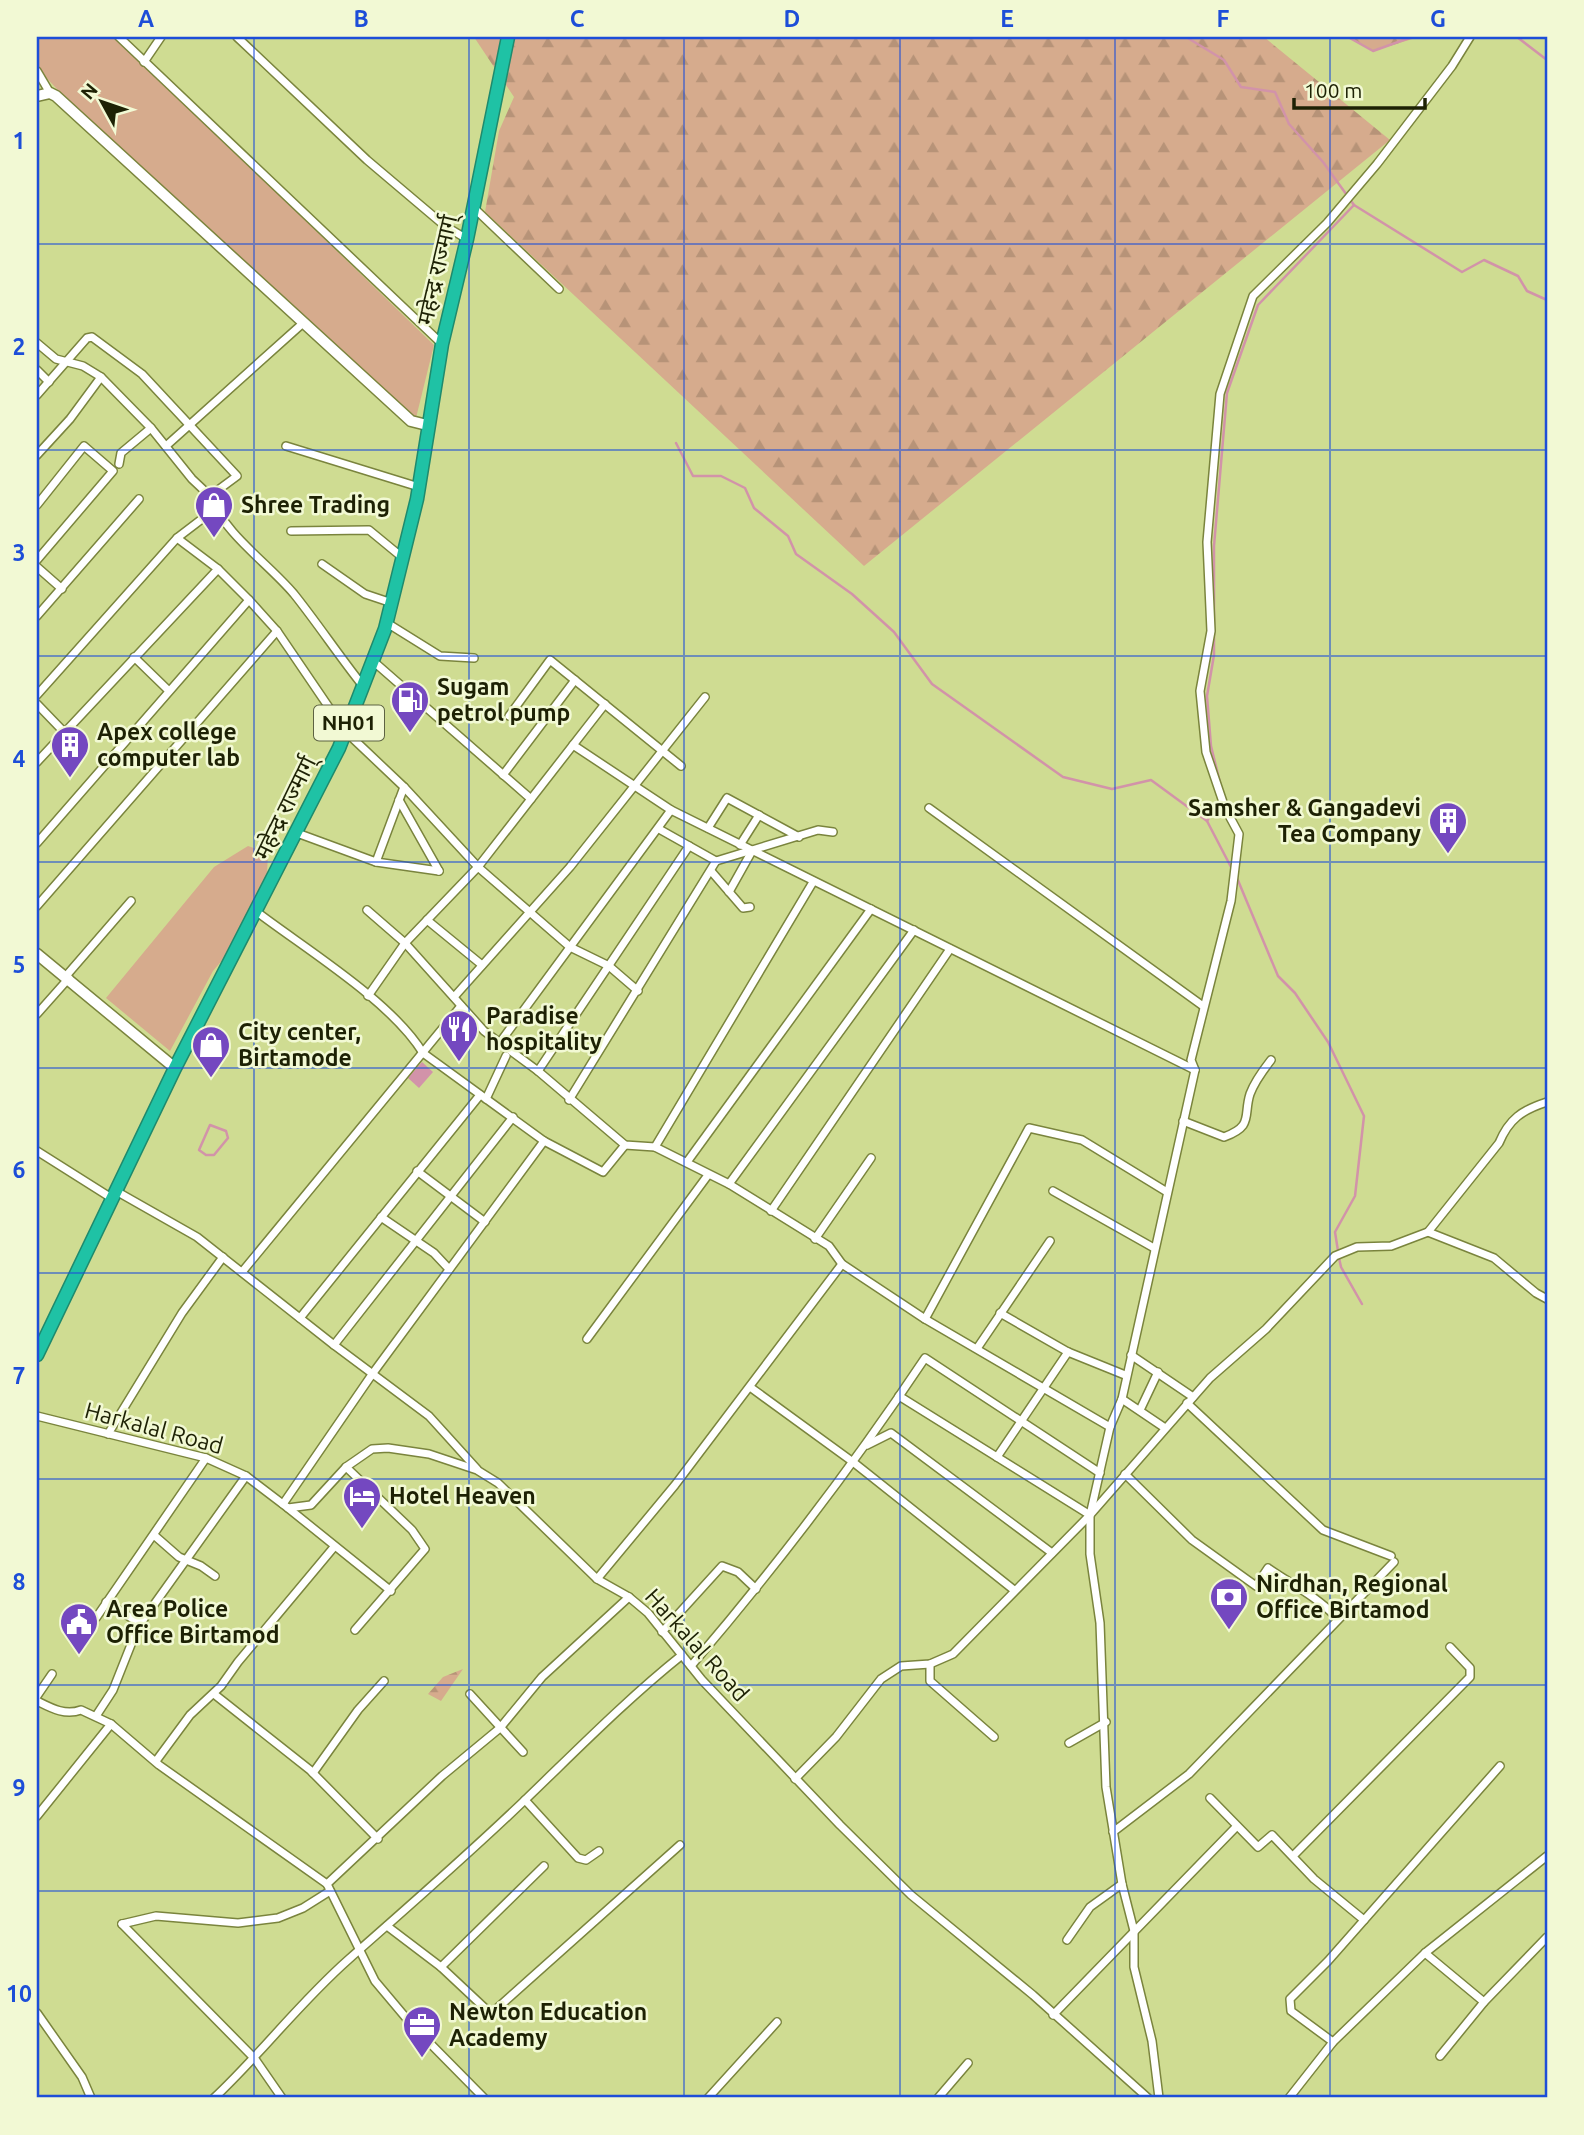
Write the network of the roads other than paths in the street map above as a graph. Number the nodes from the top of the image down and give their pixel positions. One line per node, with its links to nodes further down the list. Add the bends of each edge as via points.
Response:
1 (119, 37): 6 (street)
2 (161, 37): 6 (street)
3 (237, 37): 11 (street, via 367,160)
4 (508, 37): 10 (highway, महेन्द्र राज्मार्ग् / NH01)
5 (1470, 37): 106 (street, via 1327,223 1253,296 1220,394 1207,542 1211,631 1200,691 1206,752 1239,834 1231,901)
6 (144, 62): 15 (street)
7 (37, 71): 8 (street)
8 (50, 93): 9 (street); 13 (street)
9 (37, 96)
10 (474, 207): 11 (highway, महेन्द्र राज्मार्ग् / NH01); 12 (street)
11 (467, 239): 15 (highway, महेन्द्र राज्मार्ग् / NH01)
12 (559, 289)
13 (302, 324): 21 (street); 22 (street, via 411,421)
14 (37, 343): 16 (street, via 56,359)
15 (442, 344): 22 (highway, महेन्द्र राज्मार्ग् / NH01)
16 (69, 362): 18 (street); 19 (street); 21 (street, via 92,337 142,374)
17 (37, 370): 19 (street)
18 (101, 377): 23 (street); 26 (street)
19 (49, 382): 20 (street)
20 (37, 395)
21 (191, 425): 24 (street); 29 (street, via 237,475)
22 (427, 425): 28 (highway, महेन्द्र राज्मार्ग् / NH01)
23 (151, 428): 24 (street); 27 (street, via 121,453)
24 (166, 446): 29 (street)
25 (286, 446): 28 (street)
26 (37, 455)
27 (119, 464)
28 (419, 487): 35 (highway, महेन्द्र राज्मार्ग् / NH01)
29 (210, 496): 32 (street)
30 (139, 499): 40 (street)
31 (37, 505): 36 (street, via 84,446 113,471)
32 (215, 509): 34 (street); 50 (street, via 294,594)
33 (291, 531): 35 (street, via 369,530)
34 (177, 538): 39 (street); 52 (street)
35 (403, 558): 42 (highway, महेन्द्र राज्मार्ग् / NH01)
36 (37, 560)
37 (322, 564): 42 (street, via 365,594)
38 (37, 567): 40 (street)
39 (218, 569): 41 (street); 46 (street)
40 (62, 589): 43 (street)
41 (249, 600): 45 (street); 51 (street)
42 (391, 603): 44 (highway, महेन्द्र राज्मार्ग् / NH01)
43 (37, 616)
44 (387, 623): 47 (street, via 440,656); 48 (highway, महेन्द्र राज्मार्ग् / NH01)
45 (277, 631): 57 (street); 87 (street)
46 (134, 657): 51 (street); 58 (street)
47 (474, 658)
48 (373, 661): 50 (highway, महेन्द्र राज्मार्ग् / NH01); 63 (street)
49 (575, 680): 55 (street); 56 (street, via 550,660); 63 (street)
50 (363, 686): 57 (highway, महेन्द्र राज्मार्ग् / NH01)
51 (168, 690): 76 (street)
52 (37, 695)
53 (705, 696): 60 (street)
54 (37, 704): 58 (street)
55 (604, 704): 59 (street); 60 (street)
56 (509, 716)
57 (345, 731): 65 (street); 74 (highway, महेन्द्र राज्मार्ग् / NH01)
58 (64, 732): 61 (street)
59 (573, 745): 64 (street); 66 (street)
60 (662, 751): 62 (street); 64 (street)
61 (37, 762)
62 (681, 766)
63 (503, 775): 66 (street)
64 (634, 786): 69 (street); 91 (street)
65 (404, 787): 67 (street); 82 (street)
66 (531, 799): 82 (street)
67 (399, 800): 80 (street); 80 (street, via 439,871)
68 (929, 808): 106 (street)
69 (671, 810): 71 (street); 72 (street)
70 (759, 816): 71 (street, via 727,799); 75 (street); 77 (street)
71 (708, 828): 77 (street)
72 (659, 829): 78 (street); 96 (street)
73 (833, 832): 75 (street, via 818,830)
74 (297, 833): 80 (street); 92 (highway, महेन्द्र राज्मार्ग् / NH01)
75 (799, 836): 79 (street)
76 (37, 843)
77 (740, 845): 79 (street)
78 (689, 846): 81 (street); 100 (street)
79 (752, 851): 81 (street); 84 (street); 85 (street)
80 (376, 862)
81 (716, 862): 83 (street)
82 (478, 867): 91 (street); 93 (street)
83 (711, 870): 85 (street); 102 (street)
84 (813, 881): 89 (street); 122 (street)
85 (729, 892): 88 (street, via 743,908)
86 (131, 901): 101 (street)
87 (37, 906)
88 (750, 907)
89 (871, 909): 94 (street); 125 (street)
90 (366, 910): 95 (street)
91 (529, 911): 96 (street); 99 (street)
92 (257, 912): 103 (street); 112 (highway, महेन्द्र राज्मार्ग् / NH01)
93 (427, 920): 95 (street); 99 (street)
94 (914, 930): 97 (street); 128 (street)
95 (405, 943): 103 (street); 104 (street)
96 (570, 947): 100 (street); 108 (street)
97 (950, 949): 113 (street); 133 (street)
98 (37, 954): 101 (street)
99 (482, 965): 104 (street)
100 (609, 966): 102 (street); 114 (street)
101 (68, 977): 107 (street); 112 (street)
102 (638, 991): 116 (street)
103 (368, 996): 109 (street, via 411,1034)
104 (454, 997): 105 (street)
105 (461, 1006): 108 (street, via 484,1031); 109 (street)
106 (1203, 1006): 113 (street, via 1191,1060)
107 (37, 1014)
108 (501, 1041): 114 (street)
109 (423, 1054): 115 (street); 144 (street)
110 (506, 1056): 115 (street)
111 (1270, 1060): 119 (street, via 1251,1092 1247,1120 1238,1131 1224,1137)
112 (175, 1068): 131 (highway, महेन्द्र राज्मार्ग् / NH01)
113 (1195, 1070): 119 (street)
114 (538, 1071): 116 (street)
115 (483, 1097): 118 (street); 126 (street)
116 (569, 1100): 121 (street)
117 (1547, 1102): 136 (street, via 1519,1113 1506,1126 1499,1143)
118 (513, 1117): 120 (street); 132 (street)
119 (1183, 1121): 130 (street)
120 (544, 1141): 121 (street, via 603,1172); 135 (street)
121 (625, 1145): 122 (street)
122 (655, 1147): 125 (street)
123 (37, 1151): 131 (street)
124 (871, 1158): 137 (street)
125 (687, 1162): 127 (street)
126 (417, 1171): 132 (street); 134 (street)
127 (708, 1175): 128 (street); 149 (street)
128 (729, 1184): 133 (street)
129 (1053, 1191): 140 (street)
130 (1167, 1192): 140 (street); 148 (street, via 1082,1140 1029,1128)
131 (115, 1195): 141 (street, via 169,1219); 151 (highway, महेन्द्र राज्मार्ग् / NH01)
132 (451, 1197): 135 (street); 139 (street)
133 (771, 1211): 137 (street)
134 (381, 1217): 139 (street); 147 (street)
135 (485, 1222): 143 (street)
136 (1428, 1232): 145 (street, via 1494,1258); 161 (street, via 1391,1246 1357,1247 1335,1256 1266,1329)
137 (815, 1239): 142 (street, via 829,1246)
138 (1050, 1241): 146 (street)
139 (415, 1242): 143 (street); 150 (street)
140 (1154, 1248): 154 (street)
141 (223, 1257): 144 (street); 169 (street, via 182,1313)
142 (842, 1264): 148 (street); 158 (street)
143 (449, 1269): 156 (street)
144 (242, 1272): 147 (street)
145 (1547, 1298)
146 (1000, 1313): 152 (street); 153 (street)
147 (300, 1318): 150 (street)
148 (925, 1319): 152 (street)
149 (587, 1339)
150 (334, 1345): 156 (street)
151 (38, 1348)
152 (978, 1348): 159 (street)
153 (1068, 1352): 157 (street); 159 (street)
154 (1131, 1354): 155 (street); 157 (street)
155 (1158, 1372): 161 (street); 164 (street)
156 (373, 1373): 175 (street, via 429,1416); 179 (street)
157 (1125, 1376): 162 (street)
158 (750, 1387): 173 (street); 186 (street)
159 (1044, 1387): 166 (street); 167 (street)
160 (899, 1396): 166 (street, via 925,1358); 170 (street); 171 (street)
161 (1193, 1396): 163 (street)
162 (1122, 1399): 164 (street); 167 (street)
163 (1187, 1403): 168 (street); 221 (street, via 1323,1530 1392,1559 1189,1774)
164 (1140, 1410): 168 (street)
165 (37, 1416): 169 (street, Harkalal Road)
166 (1022, 1422): 171 (street); 176 (street)
167 (1110, 1427): 176 (street)
168 (1165, 1428): 177 (street)
169 (108, 1434): 172 (street, Harkalal Road)
170 (866, 1445): 173 (street); 183 (street, via 891,1433)
171 (997, 1457): 180 (street)
172 (206, 1458): 178 (street, Harkalal Road); 181 (street)
173 (853, 1462): 187 (street); 188 (street)
174 (346, 1467): 175 (street, Harkalal Road, via 361,1454 388,1448); 179 (street, Harkalal Road, via 311,1505); 189 (street, via 412,1530 425,1549)
175 (477, 1469): 186 (street, Harkalal Road, via 498,1483)
176 (1100, 1473): 180 (street)
177 (1125, 1474): 180 (street); 192 (street, via 1192,1540 1256,1586 1268,1568 1318,1599)
178 (246, 1476): 179 (street, Harkalal Road); 184 (street)
179 (286, 1506): 182 (street)
180 (1090, 1515): 183 (street); 207 (street)
181 (155, 1536): 184 (street); 191 (street)
182 (334, 1547): 189 (street); 203 (street)
183 (1052, 1553): 188 (street)
184 (187, 1560): 185 (street); 194 (street)
185 (215, 1576)
186 (597, 1580): 190 (street, Harkalal Road)
187 (756, 1589): 196 (street, via 738,1572 722,1566); 200 (street)
188 (1014, 1590): 199 (street, via 953,1654)
189 (391, 1591): 195 (street)
190 (629, 1597): 196 (street, Harkalal Road); 209 (street, via 542,1677)
191 (106, 1602): 193 (street); 194 (street)
192 (1335, 1616)
193 (96, 1618)
194 (141, 1624): 206 (street, via 114,1690)
195 (355, 1630)
196 (662, 1632): 198 (street, Harkalal Road)
197 (1450, 1647): 225 (street, via 1470,1668 1469,1677)
198 (682, 1655): 200 (street, Harkalal Road); 218 (street)
199 (930, 1664): 210 (street, via 930,1681); 216 (street, via 901,1667 881,1679 836,1737)
200 (691, 1666): 216 (street, Harkalal Road)
201 (52, 1674): 205 (street)
202 (384, 1681): 215 (street)
203 (214, 1694): 213 (street, via 190,1715); 215 (street)
204 (470, 1694): 209 (street)
205 (37, 1698): 206 (street, via 55,1711 81,1710)
206 (96, 1716): 208 (street)
207 (1106, 1722): 211 (street); 221 (street, via 1106,1787)
208 (111, 1724): 213 (street); 219 (street)
209 (500, 1728): 212 (street); 222 (street, via 419,1797)
210 (994, 1737)
211 (1069, 1743)
212 (523, 1752)
213 (156, 1761): 229 (street)
214 (1500, 1766): 230 (street)
215 (313, 1773): 222 (street)
216 (795, 1779): 240 (street, Harkalal Road, via 911,1895)
217 (1210, 1798): 220 (street)
218 (525, 1800): 224 (street, via 578,1858 586,1860); 231 (street)
219 (37, 1816)
220 (1236, 1826): 225 (street, via 1258,1847 1272,1835); 232 (street)
221 (1113, 1832): 228 (street)
222 (379, 1839): 229 (street)
223 (680, 1845): 237 (street, via 494,2011 489,2012)
224 (599, 1851)
225 (1293, 1856): 230 (street)
226 (1547, 1856): 236 (street)
227 (544, 1866): 237 (street)
228 (1122, 1884): 232 (street); 234 (street, via 1090,1908)
229 (328, 1888): 235 (street); 244 (street, via 278,1918 238,1923 156,1916 122,1924)
230 (1364, 1920): 242 (street, via 1290,1999 1292,2011)
231 (387, 1926): 235 (street); 237 (street)
232 (1134, 1931): 240 (street); 253 (street, via 1134,1967 1152,2041)
233 (1547, 1937): 238 (street)
234 (1067, 1940)
235 (359, 1951): 244 (street); 249 (street, via 375,1981 412,2025)
236 (1425, 1953): 238 (street); 242 (street)
237 (441, 1967)
238 (1484, 2001): 243 (street)
239 (37, 2013): 246 (street, via 82,2077)
240 (1053, 2015): 252 (street, Harkalal Road)
241 (777, 2022): 250 (street)
242 (1334, 2042): 254 (street)
243 (1440, 2056)
244 (255, 2059): 247 (street); 248 (street)
245 (968, 2063): 251 (street)
246 (91, 2098)
247 (214, 2098)
248 (282, 2098)
249 (484, 2098)
250 (708, 2098)
251 (938, 2098)
252 (1148, 2098)
253 (1159, 2098)
254 (1290, 2098)

